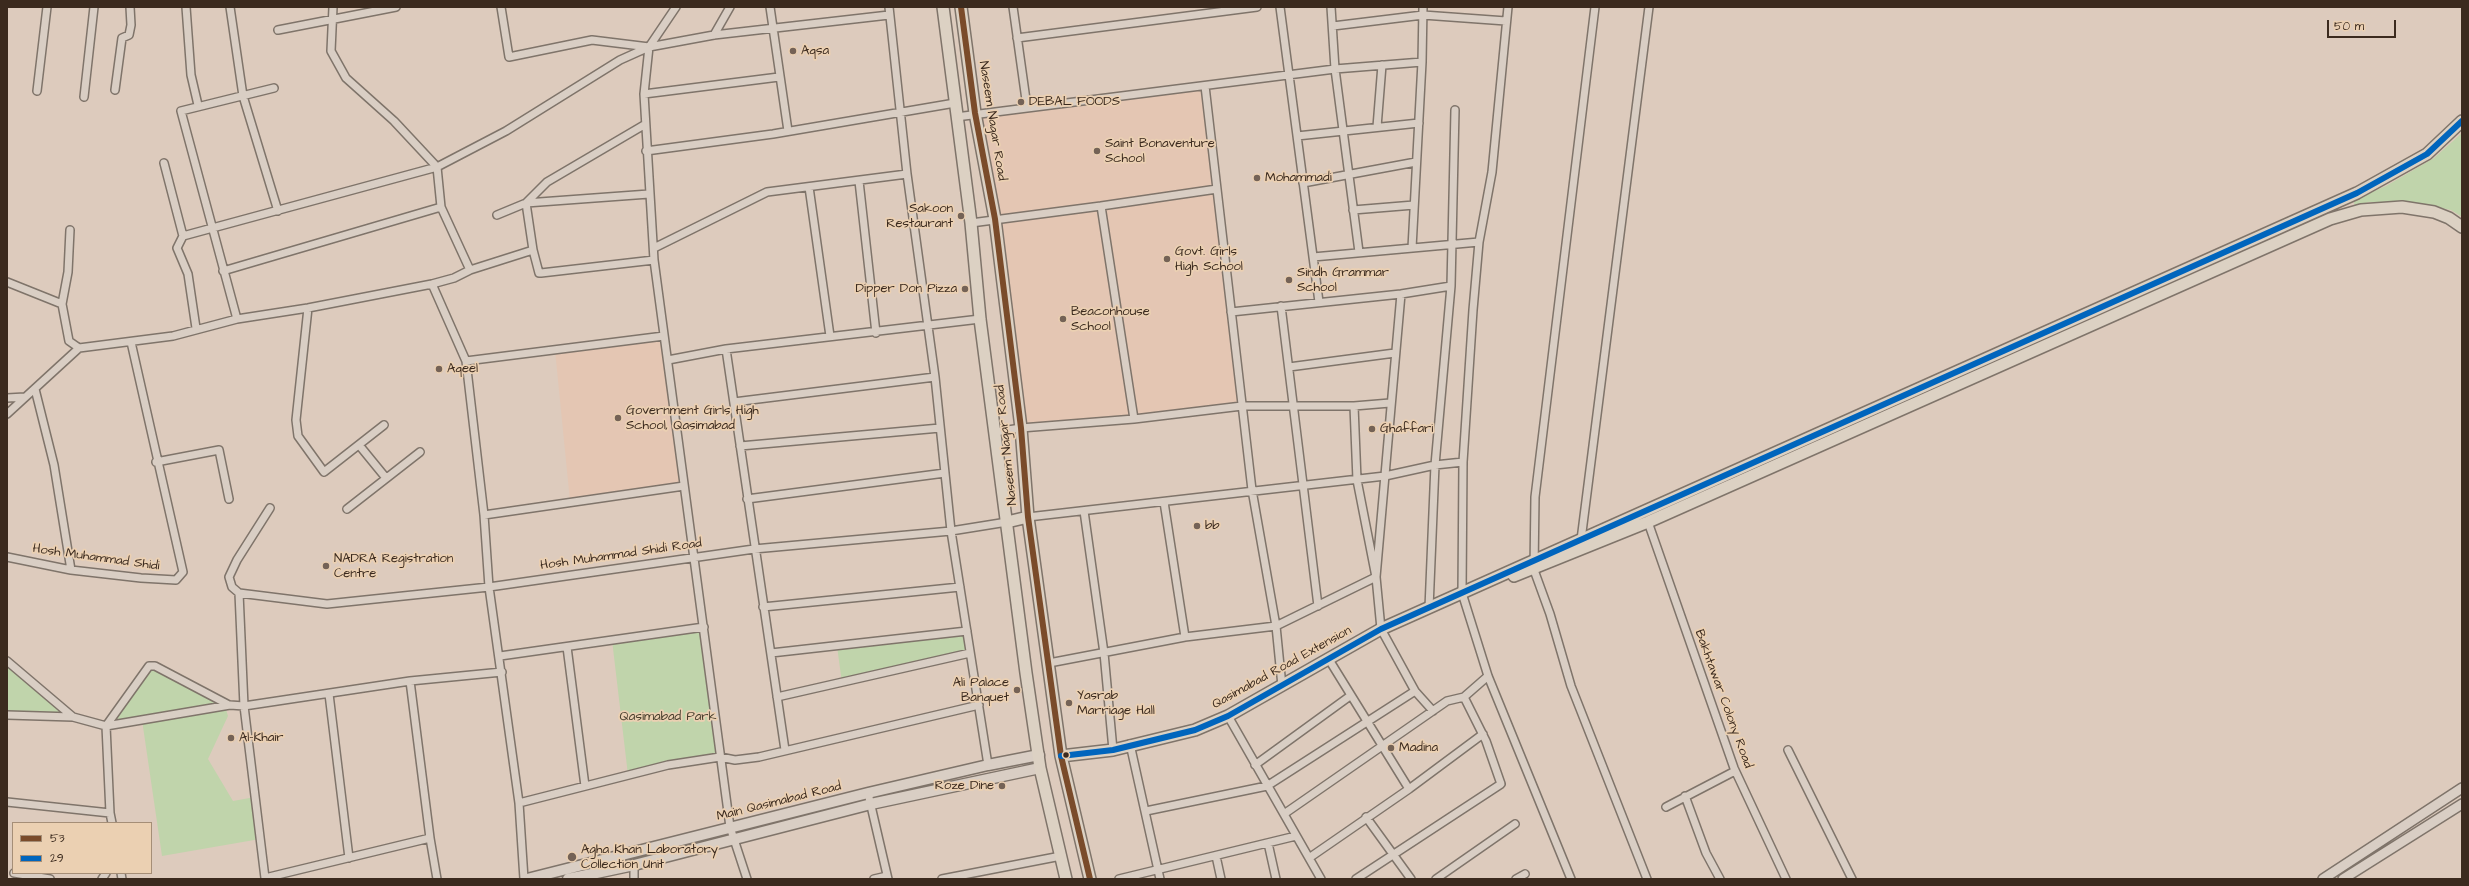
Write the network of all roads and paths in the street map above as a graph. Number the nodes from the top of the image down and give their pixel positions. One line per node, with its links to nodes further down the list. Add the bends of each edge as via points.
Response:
1 (47, 7): 41 (street)
2 (94, 7): 44 (street)
3 (130, 7): 40 (street, via 131,24 129,35 122,38)
4 (186, 7): 46 (street, via 191,75)
5 (230, 7): 43 (street)
6 (334, 7): 25 (street)
7 (396, 7): 25 (street)
8 (502, 7): 32 (street, via 509,57 592,40)
9 (676, 7): 32 (street)
10 (730, 7): 30 (street)
11 (770, 7): 29 (street)
12 (889, 7): 24 (street)
13 (943, 7): 45 (main road, Naseem Nagar Road)
14 (961, 7): 50 (main road, Naseem Nagar Road)
15 (1013, 7): 31 (street)
16 (1257, 7): 22 (street)
17 (1280, 7): 36 (street)
18 (1330, 7): 27 (street)
19 (1508, 7): 26 (street)
20 (1595, 7): 159 (street, via 1535,496)
21 (1649, 7): 155 (street)
22 (1210, 10): 31 (street)
23 (1423, 11): 26 (street); 27 (street); 33 (street)
24 (889, 15): 29 (street); 49 (street)
25 (334, 19): 28 (street); 62 (street, via 331,51 346,78 394,121)
26 (1506, 21): 83 (street, via 1492,172)
27 (1333, 26): 35 (street)
28 (278, 30)
29 (773, 30): 30 (street); 37 (street)
30 (714, 35): 32 (street)
31 (1016, 38): 47 (street)
32 (649, 47): 42 (street); 62 (street, via 620,60 506,131)
33 (1422, 62): 34 (street); 53 (street)
34 (1382, 65): 35 (street); 55 (street)
35 (1335, 69): 36 (street); 56 (street)
36 (1289, 75): 38 (street); 58 (street)
37 (779, 77): 42 (street); 57 (street)
38 (1205, 86): 47 (street); 68 (street)
39 (274, 88): 43 (street)
40 (115, 90)
41 (37, 92)
42 (644, 94): 54 (street)
43 (243, 96): 46 (street); 75 (street)
44 (84, 97)
45 (954, 103): 49 (street); 51 (main road, Naseem Nagar Road)
46 (198, 105): 80 (street, via 182,110 181,113)
47 (1027, 107): 50 (street)
48 (1455, 110): 84 (street)
49 (901, 112): 57 (street); 63 (street)
50 (975, 113): 51 (street); 77 (main road, Naseem Nagar Road)
51 (956, 117): 78 (main road, Naseem Nagar Road)
52 (2462, 121): 155 (main road, via 2427,154 2357,193)
53 (1419, 123): 55 (street); 60 (street)
54 (644, 125): 59 (street); 70 (street, via 547,182)
55 (1378, 127): 56 (street)
56 (1344, 130): 58 (street); 64 (street)
57 (788, 131): 59 (street)
58 (1297, 136): 66 (street)
59 (646, 151): 69 (street)
60 (1416, 162): 64 (street); 71 (street)
61 (164, 163): 82 (street)
62 (437, 167): 73 (street); 75 (street)
63 (907, 174): 65 (street); 104 (street)
64 (1347, 175): 66 (street); 74 (street)
65 (858, 181): 67 (street); 106 (street)
66 (1303, 183): 89 (street)
67 (810, 187): 85 (street, via 767,192); 108 (street)
68 (1217, 189): 72 (street); 101 (street)
69 (649, 194): 70 (street); 85 (street)
70 (526, 203): 76 (street); 87 (street)
71 (1414, 205): 74 (street); 86 (street)
72 (1101, 206): 77 (street); 126 (street)
73 (441, 207): 91 (street); 92 (street)
74 (1353, 210): 88 (street)
75 (278, 211): 80 (street)
76 (497, 214)
77 (995, 219): 78 (street); 129 (main road, Naseem Nagar Road)
78 (971, 223): 103 (main road, Naseem Nagar Road)
79 (2462, 227): 153 (main road, via 2434,212 2402,207 2361,210 2330,219)
80 (212, 228): 82 (street); 92 (street)
81 (70, 230): 98 (street, via 68,272)
82 (183, 236): 105 (street, via 177,248 188,274)
83 (1479, 242): 84 (street); 135 (street)
84 (1451, 244): 86 (street); 95 (street)
85 (654, 248): 90 (street)
86 (1412, 248): 88 (street)
87 (533, 250): 90 (street, via 541,273); 91 (street)
88 (1359, 252): 89 (street)
89 (1313, 256): 97 (street)
90 (654, 260): 107 (street)
91 (470, 270): 94 (street)
92 (223, 271): 102 (street)
93 (7, 282): 98 (street)
94 (432, 284): 100 (street); 114 (street)
95 (1451, 286): 96 (street); 136 (street)
96 (1401, 294): 97 (street); 112 (street)
97 (1319, 302): 99 (street)
98 (62, 304): 110 (street, via 69,341)
99 (1281, 306): 101 (street); 115 (street)
100 (308, 308): 102 (street); 131 (street, via 296,420 298,436 324,472)
101 (1231, 312): 122 (street)
102 (237, 319): 105 (street)
103 (980, 319): 104 (street); 130 (main road, Naseem Nagar Road)
104 (927, 325): 106 (street); 116 (street)
105 (196, 328): 109 (street, via 173,336)
106 (876, 333): 108 (street)
107 (664, 336): 113 (street); 114 (street)
108 (830, 336): 111 (street)
109 (131, 342): 110 (street); 134 (street)
110 (79, 348): 117 (street)
111 (726, 349): 113 (street); 120 (street)
112 (1395, 353): 115 (street); 121 (street)
113 (668, 360): 142 (street)
114 (466, 361): 150 (street)
115 (1289, 367): 124 (street)
116 (935, 377): 120 (street); 128 (street)
117 (35, 389): 118 (street); 160 (street, via 54,465)
118 (25, 397): 119 (street); 125 (street)
119 (7, 398)
120 (734, 402): 132 (street)
121 (1390, 403): 123 (street); 138 (street)
122 (1242, 406): 124 (street); 126 (street); 143 (street)
123 (1354, 406): 124 (street); 140 (street)
124 (1294, 407): 141 (street)
125 (7, 414)
126 (1134, 418): 129 (street)
127 (384, 425): 131 (street)
128 (940, 428): 132 (street); 137 (street)
129 (1021, 428): 130 (street); 151 (main road, Naseem Nagar Road)
130 (995, 432): 152 (main road, Naseem Nagar Road)
131 (359, 445): 139 (street)
132 (740, 446): 145 (street)
133 (420, 452): 139 (street)
134 (156, 462): 144 (street, via 219,450); 160 (street, Hosh Muhammad Shidi, via 183,572 180,577 176,580 141,578)
135 (1463, 462): 136 (street); 165 (street)
136 (1435, 465): 138 (street); 168 (street)
137 (945, 473): 145 (street); 154 (street)
138 (1385, 476): 140 (street); 161 (street)
139 (386, 478): 148 (street)
140 (1357, 480): 141 (street); 161 (street)
141 (1303, 485): 143 (street); 166 (street)
142 (684, 486): 150 (street); 157 (street)
143 (1252, 490): 146 (street); 169 (street)
144 (229, 499)
145 (748, 499): 156 (street)
146 (1164, 502): 149 (street); 173 (street)
147 (270, 508): 164 (street, via 229,577 232,587)
148 (346, 509)
149 (1084, 511): 151 (street); 177 (street)
150 (484, 515): 162 (street)
151 (1028, 517): 152 (main road); 181 (main road, Naseem Nagar Road)
152 (1007, 522): 154 (street, Hosh Muhammad Shidi Road); 206 (main road, Naseem Nagar Road)
153 (1648, 522): 159 (main road); 212 (street, Bakhtawar Colony Road)
154 (951, 531): 156 (street, Hosh Muhammad Shidi Road); 163 (street)
155 (1581, 540): 159 (main road)
156 (754, 549): 157 (street, Hosh Muhammad Shidi Road); 167 (street)
157 (694, 556): 162 (street, Hosh Muhammad Shidi Road); 170 (street)
158 (7, 558): 160 (street, Hosh Muhammad Shidi)
159 (1534, 565): 165 (main road, Qasimabad Road Extension); 267 (street, via 1572,686)
160 (71, 570)
161 (1376, 577): 166 (street); 171 (street)
162 (489, 587): 164 (street, Hosh Muhammad Shidi Road, via 327,604); 178 (street)
163 (960, 587): 167 (street); 172 (street)
164 (239, 593): 193 (street)
165 (1462, 593): 168 (main road, Qasimabad Road Extension); 183 (street)
166 (1318, 606): 169 (street)
167 (764, 607): 175 (street)
168 (1429, 608): 171 (main road, Qasimabad Road Extension)
169 (1276, 626): 173 (street); 185 (street)
170 (704, 627): 174 (street); 208 (street)
171 (1381, 630): 179 (main road, Qasimabad Road Extension); 186 (street)
172 (967, 631): 175 (street); 176 (street)
173 (1185, 637): 177 (street)
174 (567, 646): 178 (street); 213 (street)
175 (771, 653): 189 (street)
176 (970, 653): 189 (street); 192 (street)
177 (1104, 653): 181 (street); 204 (street)
178 (500, 656): 182 (street)
179 (1328, 658): 185 (main road, Qasimabad Road Extension); 188 (street)
180 (7, 661): 197 (street)
181 (1050, 663): 207 (main road, Naseem Nagar Road)
182 (502, 672): 184 (street); 220 (street)
183 (1488, 676): 190 (street); 266 (street)
184 (410, 681): 187 (street); 232 (street)
185 (1282, 686): 196 (main road, Qasimabad Road Extension)
186 (1415, 691): 194 (street); 198 (street)
187 (329, 694): 193 (street); 238 (street)
188 (1350, 696): 198 (street); 210 (street)
189 (777, 697): 203 (street)
190 (1464, 697): 194 (street, via 1447,702); 200 (street)
191 (230, 705): 193 (street); 199 (street); 199 (street, via 152,665)
192 (978, 705): 203 (street); 209 (street)
193 (244, 706): 246 (street)
194 (1433, 712): 202 (street)
195 (7, 715): 197 (street)
196 (1228, 716): 201 (main road, Qasimabad Road Extension, via 1195,730); 210 (street)
197 (73, 717): 199 (street)
198 (1367, 722): 202 (street); 214 (street)
199 (106, 726): 225 (street)
200 (1483, 734): 216 (street); 237 (street, via 1501,784)
201 (1130, 744): 204 (main road, Qasimabad Road Extension); 224 (street)
202 (1383, 746): 216 (street); 226 (street)
203 (786, 750): 208 (street, via 735,760)
204 (1113, 750): 207 (main road, Qasimabad Road Extension)
205 (1788, 750): 270 (street)
206 (1039, 756): 209 (main road, Main Qasimabad Road); 211 (main road, Naseem Nagar Road)
207 (1061, 756): 257 (main road, Naseem Nagar Road)
208 (720, 757): 213 (street, via 668,765); 230 (street)
209 (988, 764): 217 (main road, Main Qasimabad Road)
210 (1255, 765): 214 (street)
211 (1040, 768): 221 (main road, Main Qasimabad Road); 235 (main road, Naseem Nagar Road)
212 (1735, 771): 218 (street); 269 (street, Bakhtawar Colony Road)
213 (585, 786): 220 (street)
214 (1267, 786): 224 (street); 226 (street)
215 (2462, 788): 271 (street)
216 (1409, 789): 227 (street)
217 (868, 793): 221 (street); 230 (main road, Main Qasimabad Road)
218 (1685, 796): 223 (street); 268 (street, via 1706,852)
219 (7, 802): 225 (street)
220 (519, 803): 250 (street)
221 (871, 804): 233 (main road, Main Qasimabad Road); 244 (street)
222 (2462, 804): 272 (street)
223 (1666, 807)
224 (1146, 811): 241 (street)
225 (110, 813): 228 (street)
226 (1284, 814): 231 (street)
227 (1366, 817): 237 (street); 239 (street)
228 (112, 822)
229 (1515, 824): 264 (street)
230 (730, 827): 233 (street); 250 (main road, Main Qasimabad Road)
231 (1296, 836): 234 (street); 239 (street)
232 (430, 838): 238 (street); 249 (street)
233 (733, 839): 240 (main road, Main Qasimabad Road); 253 (street)
234 (1268, 843): 236 (street); 261 (street)
235 (1061, 856): 245 (street); 256 (main road, Naseem Nagar Road)
236 (1216, 856): 241 (street); 260 (street)
237 (1394, 856): 247 (street); 263 (street)
238 (349, 858): 246 (street)
239 (1309, 858): 262 (street)
240 (634, 865): 251 (main road, Main Qasimabad Road); 252 (street)
241 (1158, 871): 258 (street); 259 (street)
242 (20, 874): 248 (street)
243 (1525, 874): 265 (street)
244 (888, 877): 254 (street)
245 (964, 877): 255 (street)
246 (263, 878)
247 (1358, 878)
248 (50, 879)
249 (437, 879)
250 (526, 879)
251 (568, 879)
252 (634, 879)
253 (747, 879)
254 (874, 879)
255 (942, 879)
256 (1066, 879)
257 (1090, 879)
258 (1119, 879)
259 (1160, 879)
260 (1221, 879)
261 (1276, 879)
262 (1322, 879)
263 (1411, 879)
264 (1436, 879)
265 (1516, 879)
266 (1571, 879)
267 (1647, 879)
268 (1720, 879)
269 (1786, 879)
270 (1852, 879)
271 (2323, 879)
272 (2343, 879)

